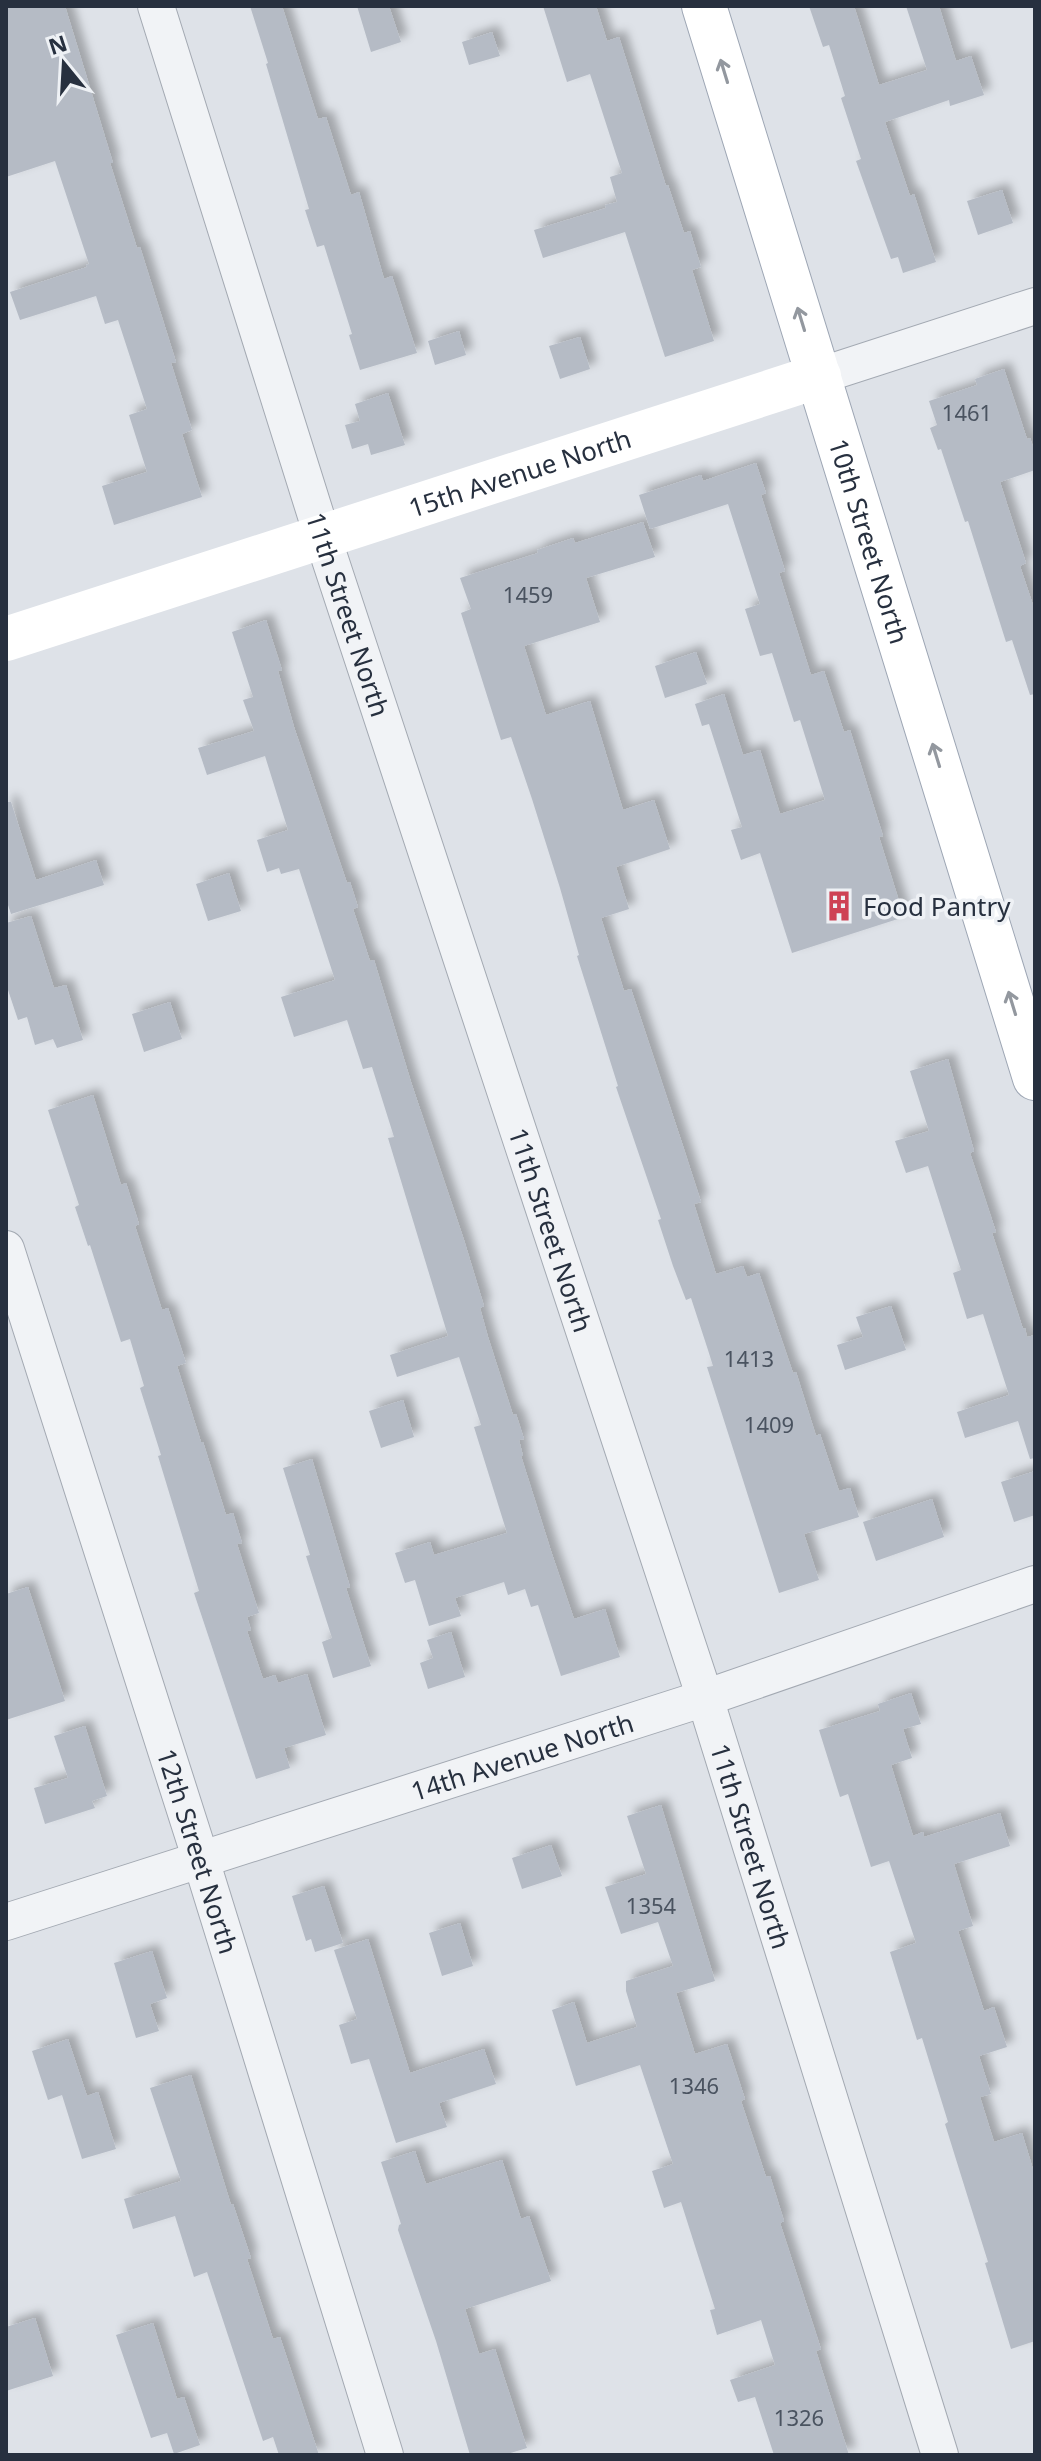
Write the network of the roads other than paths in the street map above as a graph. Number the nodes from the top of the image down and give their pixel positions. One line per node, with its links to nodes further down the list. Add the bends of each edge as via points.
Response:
1 (156, 6): 5 (street, 11th Street North)
2 (704, 6): 4 (main road, 10th Street North, one-way to 2)
3 (1035, 306): 4 (street, 15th Avenue North)
4 (819, 376): 5 (main road, 15th Avenue North); 7 (main road, 10th Street North, one-way to 4)
5 (322, 535): 6 (main road, 15th Avenue North); 10 (street, 11th Street North)
6 (6, 639)
7 (1035, 1078)
8 (6, 1249): 11 (street, 12th Street North)
9 (1035, 1584): 10 (street, 14th Avenue North)
10 (705, 1698): 11 (street, 14th Avenue North); 14 (street, 11th Street North)
11 (201, 1860): 12 (street, 14th Avenue North); 13 (street, 12th Street North)
12 (6, 1922)
13 (385, 2455)
14 (940, 2455)

